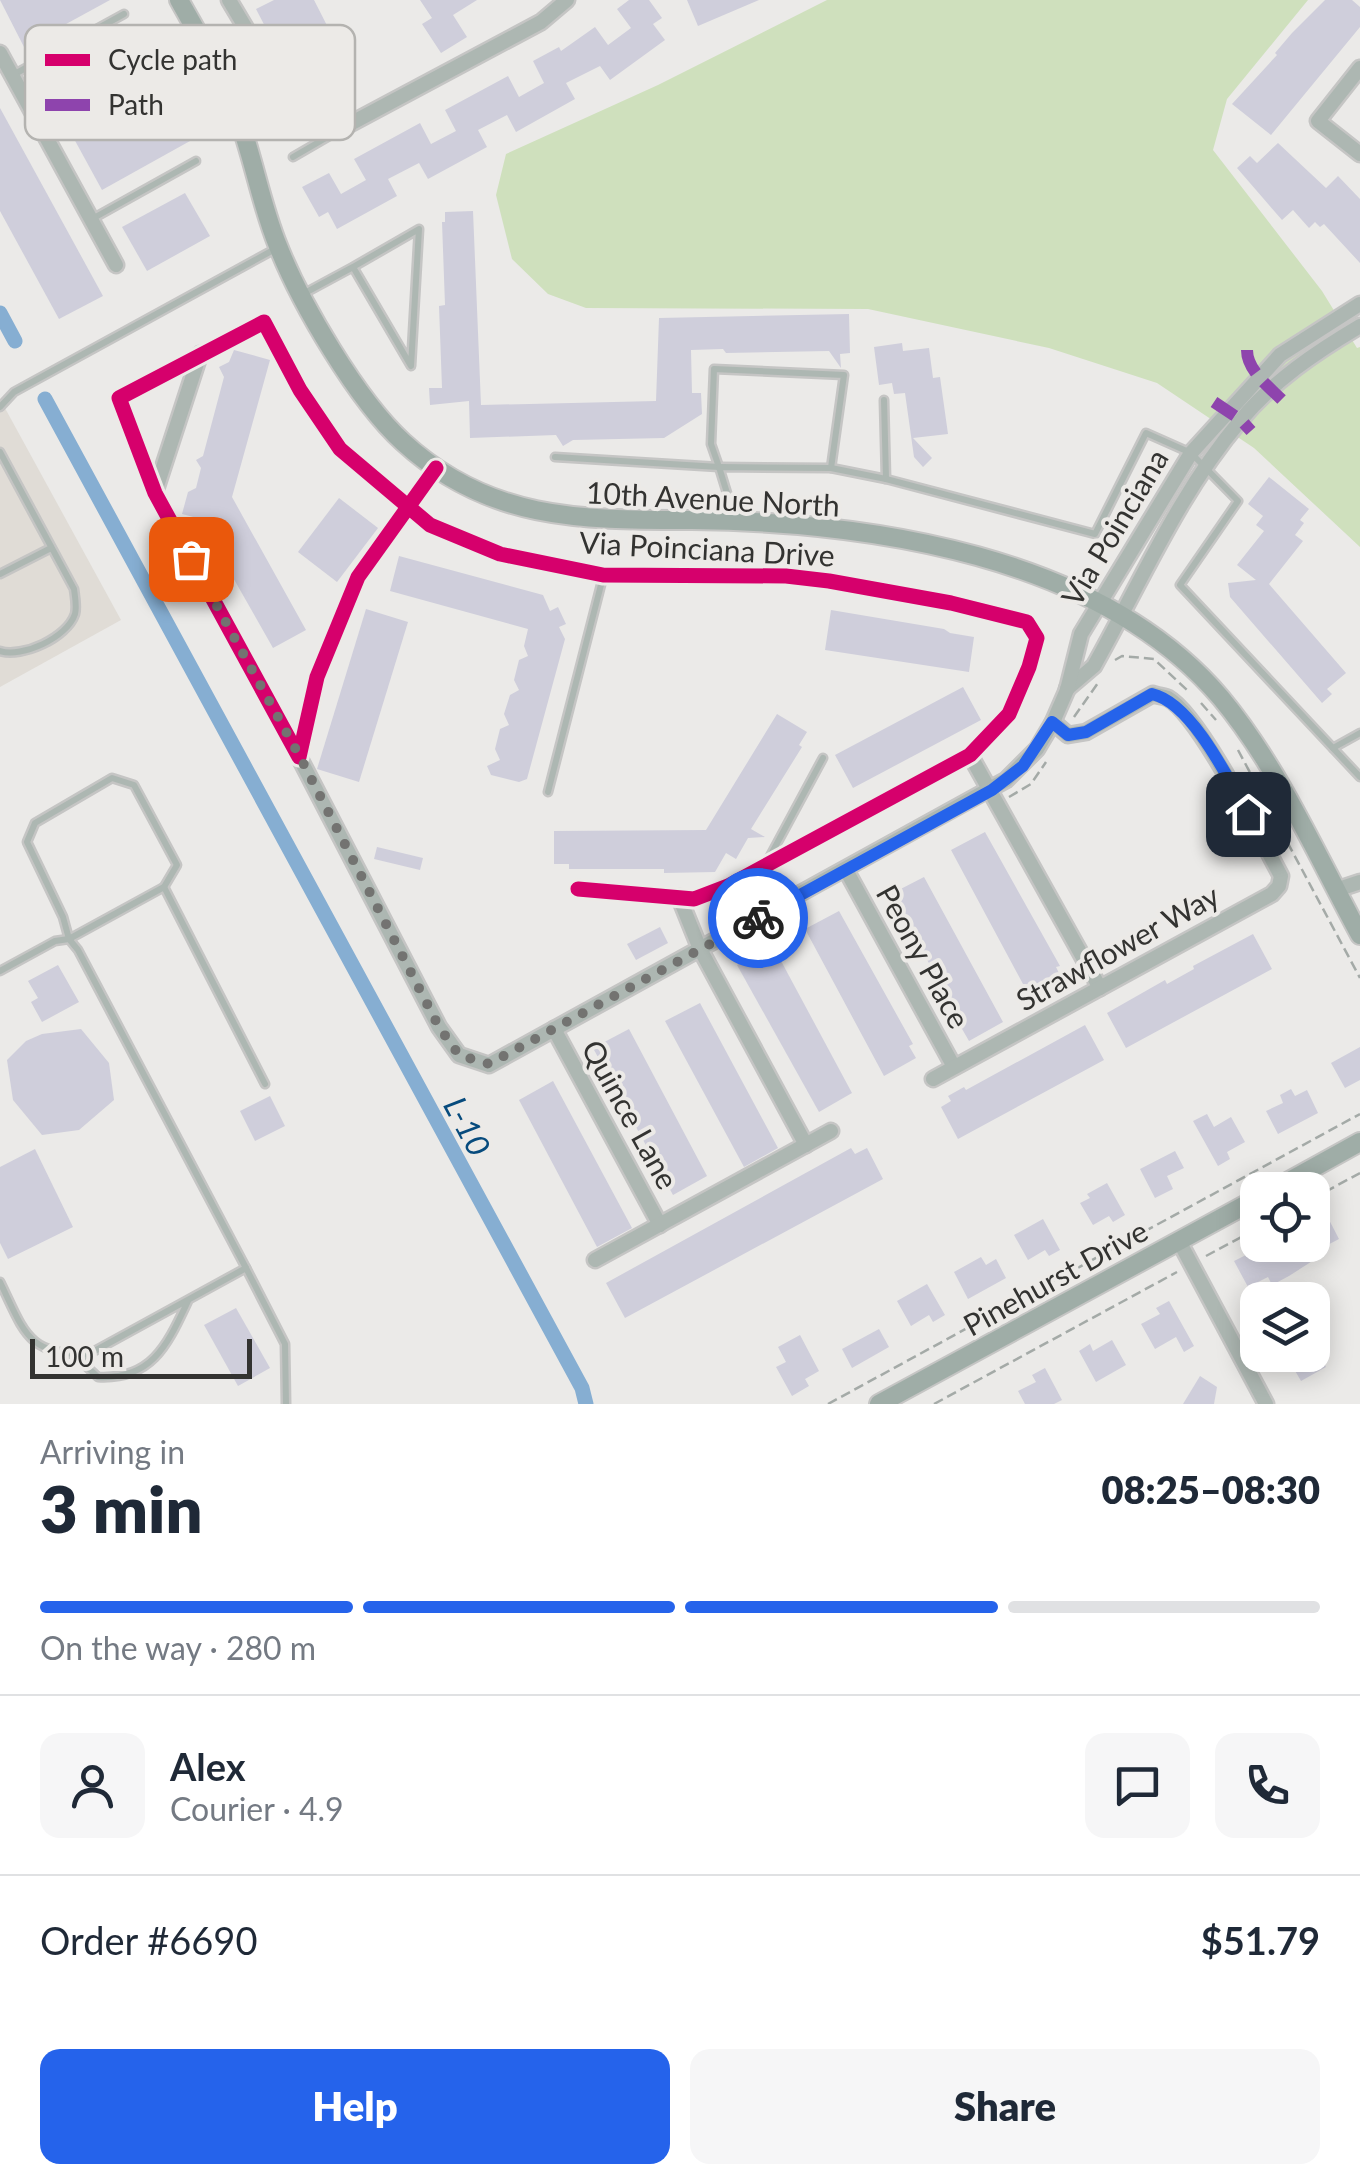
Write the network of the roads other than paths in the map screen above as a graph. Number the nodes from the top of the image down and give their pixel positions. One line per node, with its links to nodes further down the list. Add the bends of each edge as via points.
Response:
1 (179, 0): 6 (street, 10th Avenue North)
2 (229, 0): 7 (street)
3 (567, 0): 13 (street, via 541,22)
4 (124, 14): 5 (lane)
5 (104, 25)
6 (192, 25)
7 (244, 25)
8 (0, 54): 11 (street)
9 (25, 68): 11 (lane)
10 (1360, 68): 17 (street, via 1318,121)
11 (12, 75): 12 (street)
12 (25, 99)
13 (355, 121)
14 (48, 140): 20 (street)
15 (244, 140): 21 (street, 10th Avenue North)
16 (323, 140): 18 (lane)
17 (1360, 154)
18 (294, 158)
19 (196, 162): 20 (lane)
20 (91, 219): 22 (street)
21 (278, 247): 24 (street, 10th Avenue North); 29 (lane, via 14,392)
22 (116, 265)
23 (352, 266): 23 (lane, via 401,349 411,366 419,229); 24 (lane)
24 (302, 294): 36 (street, 10th Avenue North, via 377,415)
25 (1360, 304): 30 (street, Via Poinciana, via 1280,355)
26 (1360, 326): 30 (street, Via Poinciana)
27 (200, 354): 39 (street); 39 (street, Via Poinciana Drive, via 119,398); 40 (street, Via Poinciana Drive, via 264,322 340,448)
28 (884, 400): 38 (lane)
29 (0, 407)
30 (1239, 410): 32 (street, Via Poinciana); 35 (street, Via Poinciana)
31 (0, 452): 42 (lane)
32 (1191, 453): 35 (lane); 38 (lane, via 1146,433 1095,534); 45 (street, Via Poinciana)
33 (555, 458): 34 (lane)
34 (719, 467): 37 (lane); 37 (lane, via 711,444 714,369 844,375); 41 (lane)
35 (1206, 467): 46 (street, Via Poinciana); 51 (lane, via 1238,501 1180,585)
36 (436, 468): 40 (street); 41 (street, 10th Avenue North, via 535,512 594,520)
37 (832, 468): 38 (lane)
38 (886, 479)
39 (155, 493): 53 (street, Via Poinciana Drive)
40 (408, 507): 44 (street, Via Poinciana Drive, via 430,524 500,554); 53 (street, via 358,577 317,677)
41 (736, 521): 45 (street, 10th Avenue North, via 849,532 954,552)
42 (52, 548): 43 (lane); 47 (lane, via 74,589 74,616 57,634 21,653)
43 (0, 574)
44 (603, 575): 52 (street, Via Poinciana Drive, via 814,579 1027,622 1038,638 1030,667 1009,714); 56 (lane, Via Poinciana Drive)
45 (1101, 602): 46 (street, 10th Avenue North); 48 (street, Via Poinciana, via 1081,634)
46 (1122, 616): 48 (street, Via Poinciana, via 1094,666); 63 (street, 10th Avenue North, via 1189,666 1245,729)
47 (0, 651)
48 (1067, 690): 49 (street, Via Poinciana)
49 (1058, 727): 57 (street, Via Poinciana); 69 (street, Strawflower Way, via 1086,732 1152,694 1167,698 1204,740 1280,876 1272,894)
50 (1360, 733): 51 (lane)
51 (1332, 748): 55 (lane)
52 (970, 755): 57 (street); 58 (street, Via Poinciana Drive)
53 (300, 757): 70 (street, Via Poinciana Drive, via 459,1055 489,1064)
54 (823, 758): 58 (lane)
55 (1360, 777)
56 (548, 792)
57 (996, 797): 59 (street, Via Poinciana); 69 (street)
58 (766, 866): 64 (street, Via Poinciana Drive, via 728,886)
59 (846, 870): 67 (street, Via Poinciana); 71 (street, Peony Place)
60 (1360, 882): 63 (street)
61 (164, 887): 66 (lane); 66 (lane, via 177,865 134,785 112,778 36,823 27,842); 73 (lane)
62 (578, 889): 64 (street, Via Poinciana Drive)
63 (1336, 890): 65 (street, 10th Avenue North)
64 (679, 897): 67 (street)
65 (1360, 935)
66 (69, 939): 68 (lane); 82 (lane)
67 (700, 950): 70 (street, Via Poinciana); 76 (street)
68 (0, 972)
69 (1100, 988): 71 (street, Strawflower Way)
70 (554, 1029): 79 (street, Quince Lane)
71 (954, 1067): 72 (street, Strawflower Way)
72 (933, 1078)
73 (265, 1084)
74 (831, 1131): 76 (street)
75 (1360, 1142): 77 (street)
76 (806, 1145): 79 (street)
77 (1305, 1172)
78 (1240, 1208): 80 (street, Pinehurst Drive)
79 (660, 1224): 81 (street)
80 (1179, 1241): 87 (street, Pinehurst Drive); 88 (street)
81 (594, 1260)
82 (246, 1268): 84 (lane); 86 (lane, via 285,1344)
83 (0, 1282): 85 (lane, via 30,1339 60,1355)
84 (188, 1300): 85 (lane); 85 (lane, via 165,1349 140,1370 98,1377 88,1367)
85 (89, 1354)
86 (286, 1404)
87 (879, 1404)
88 (1266, 1404)

